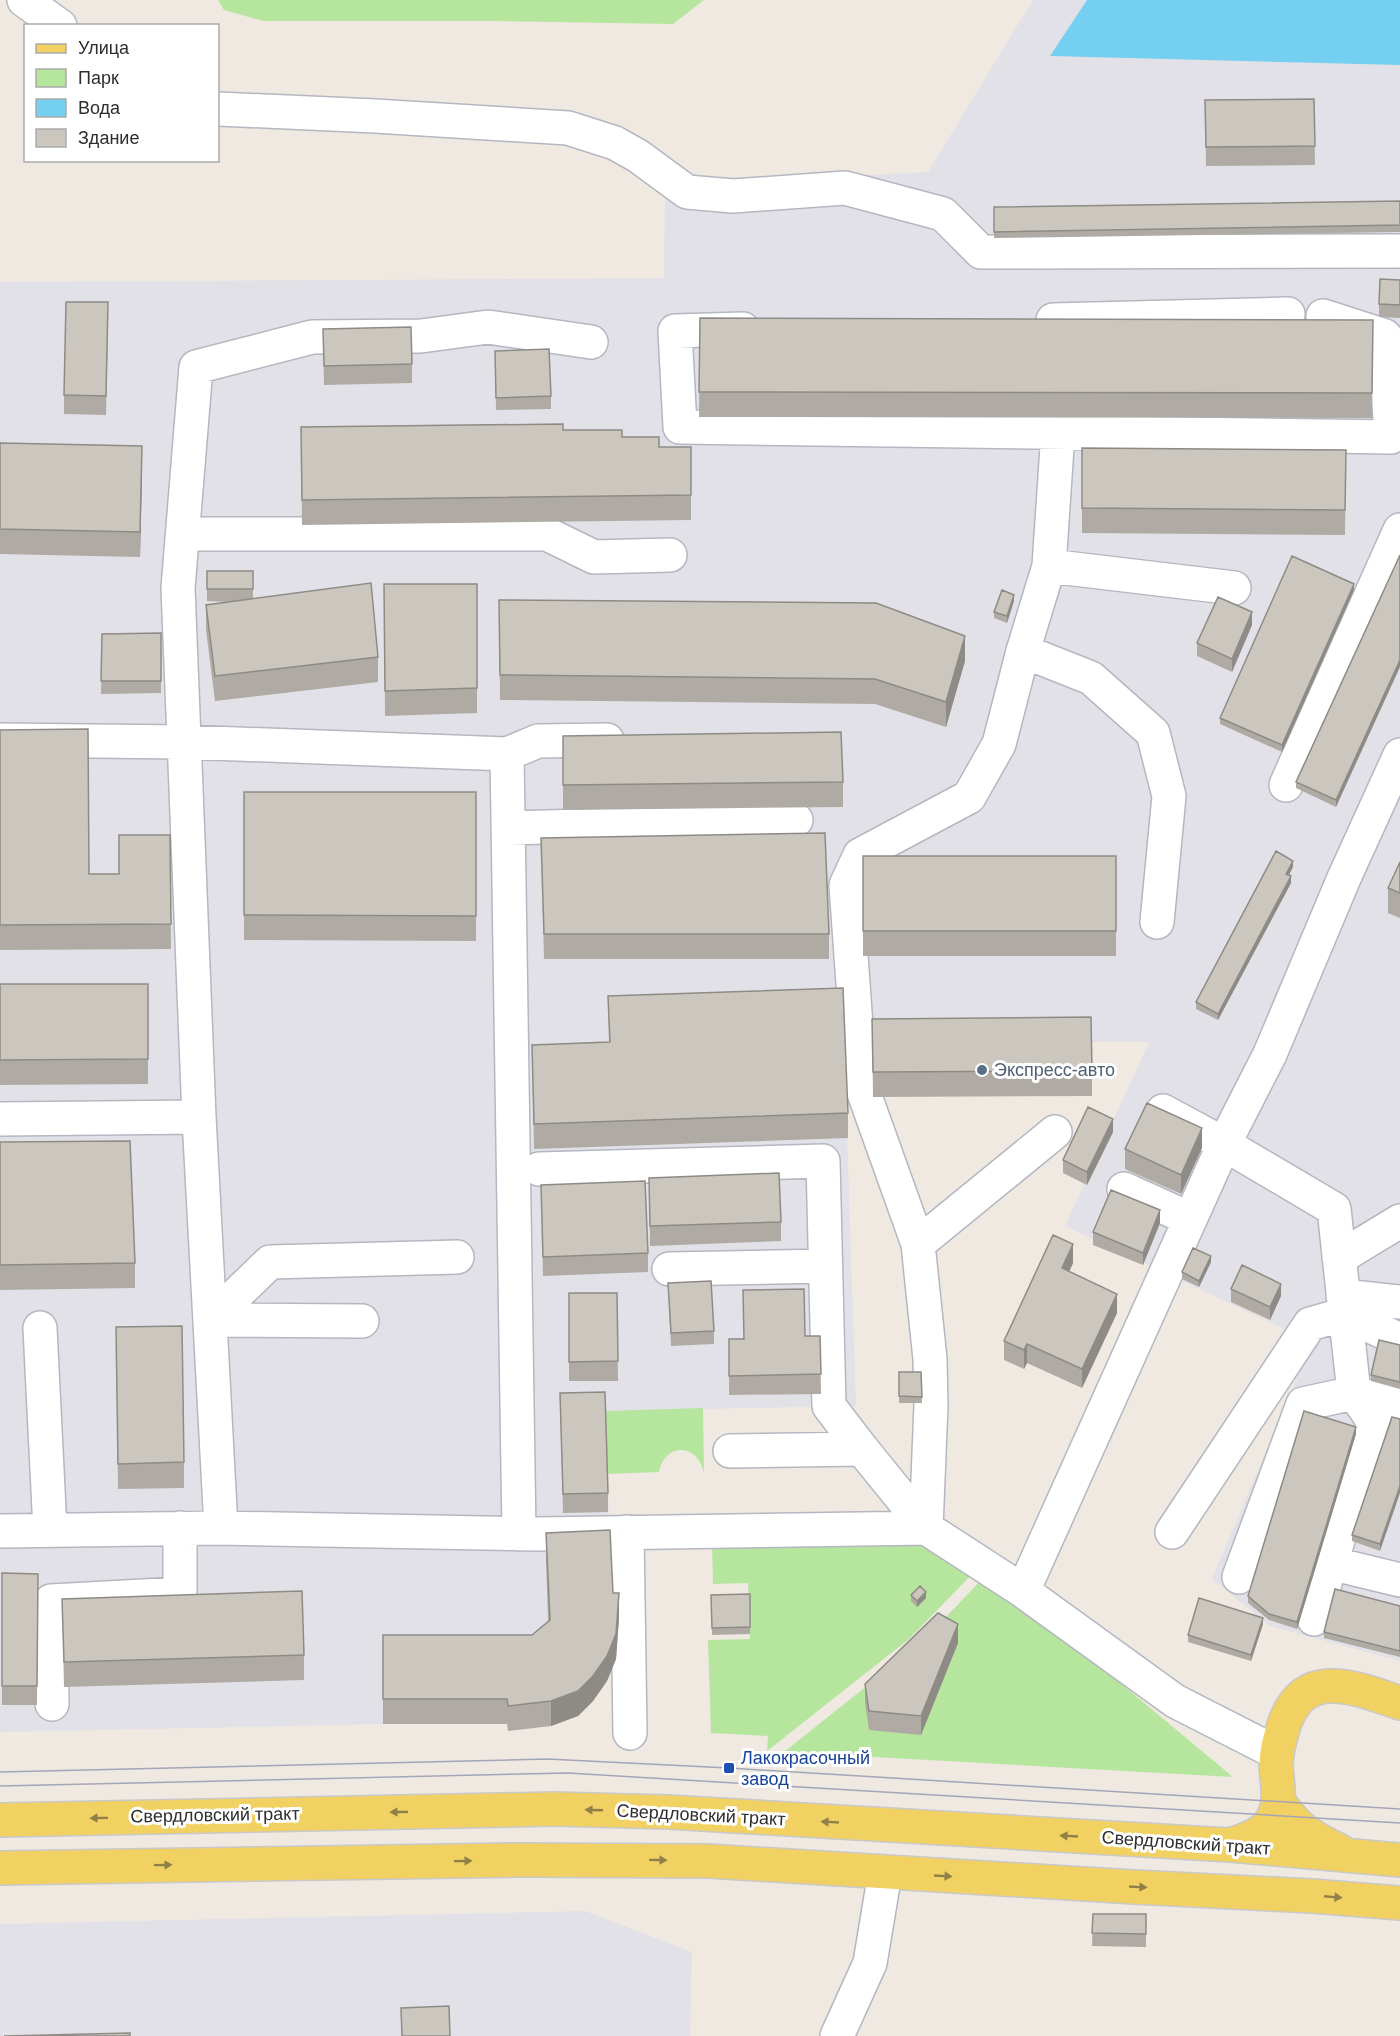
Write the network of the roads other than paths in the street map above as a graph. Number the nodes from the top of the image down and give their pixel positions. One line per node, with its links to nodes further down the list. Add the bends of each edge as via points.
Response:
1 (24, 0): 2 (street)
2 (57, 24)
3 (219, 109): 4 (street, via 568,128 615,143 687,192 733,196 845,188 943,214 981,252)
4 (1400, 251)
5 (1288, 314): 7 (street)
6 (1323, 316): 10 (street, via 1385,336 1391,437)
7 (1029, 321)
8 (769, 328): 10 (street, via 675,331 680,427)
9 (591, 342): 12 (street, via 488,327 421,336 312,337 196,367)
10 (1058, 432): 14 (street)
11 (1400, 530): 22 (street)
12 (183, 534): 13 (street, via 547,534 594,557); 19 (street, via 178,588)
13 (670, 555)
14 (1049, 566): 15 (street); 16 (street)
15 (1234, 588)
16 (1023, 651): 25 (street, via 1091,678 1153,733 1169,796); 37 (street, via 999,744 969,797 860,855 846,885 860,1082)
17 (0, 740): 19 (street)
18 (634, 740): 20 (street, via 538,741)
19 (184, 742): 20 (street); 29 (street)
20 (507, 754): 24 (street)
21 (1400, 755): 32 (street, via 1270,1054)
22 (1286, 785)
23 (796, 820): 24 (street)
24 (508, 828): 27 (street)
25 (1157, 922)
26 (546, 1051): 27 (street)
27 (512, 1052): 59 (street)
28 (1153, 1106): 32 (street)
29 (199, 1117): 30 (street); 44 (street)
30 (0, 1119)
31 (1054, 1132): 37 (street)
32 (1224, 1144): 35 (street); 39 (street, via 1334,1209)
33 (539, 1169): 40 (street, via 823,1161)
34 (1124, 1189): 35 (street)
35 (1190, 1219): 63 (street)
36 (1400, 1221): 39 (street)
37 (918, 1244): 54 (street, via 930,1359)
38 (457, 1257): 44 (street, via 270,1262)
39 (1339, 1258): 43 (street)
40 (825, 1266): 41 (street); 50 (street, via 828,1406)
41 (669, 1269)
42 (1400, 1302): 43 (street)
43 (1344, 1305): 47 (street); 48 (street); 58 (street, via 1310,1324)
44 (210, 1320): 45 (street); 53 (street)
45 (362, 1321)
46 (40, 1328): 55 (street)
47 (1400, 1340)
48 (1354, 1393): 49 (street); 60 (street, via 1374,1422); 61 (street, via 1303,1404)
49 (1400, 1405)
50 (862, 1449): 51 (street); 54 (street)
51 (730, 1451)
52 (180, 1528): 53 (street); 55 (street); 66 (street, via 180,1594 51,1601)
53 (221, 1528): 59 (street)
54 (926, 1528): 57 (street); 63 (street)
55 (50, 1530): 56 (street)
56 (0, 1531)
57 (627, 1532): 59 (street); 67 (street)
58 (1172, 1532)
59 (519, 1534)
60 (1330, 1563): 62 (street); 64 (street)
61 (1239, 1577)
62 (1400, 1580)
63 (1023, 1591): 68 (street, via 1174,1701)
64 (1314, 1619)
65 (1400, 1703): 68 (main road, via 1360,1689 1323,1685 1310,1690 1288,1712)
66 (52, 1704)
67 (630, 1733)
68 (1277, 1753): 69 (main road)
69 (1279, 1802): 72 (main road, via 1264,1829); 73 (main road, via 1301,1829)
70 (0, 1820): 71 (main road, Свердловский тракт, one-way to 70, via 554,1809)
71 (889, 1825): 72 (main road, Свердловский тракт, one-way to 71); 76 (main road)
72 (1230, 1845): 73 (main road, Свердловский тракт)
73 (1349, 1855): 74 (main road, Свердловский тракт)
74 (1400, 1860)
75 (0, 1868): 76 (main road, one-way to 76, via 626,1860 708,1861)
76 (885, 1873): 77 (main road, one-way to 77); 78 (street, via 870,1963)
77 (1400, 1903)
78 (837, 2036)

